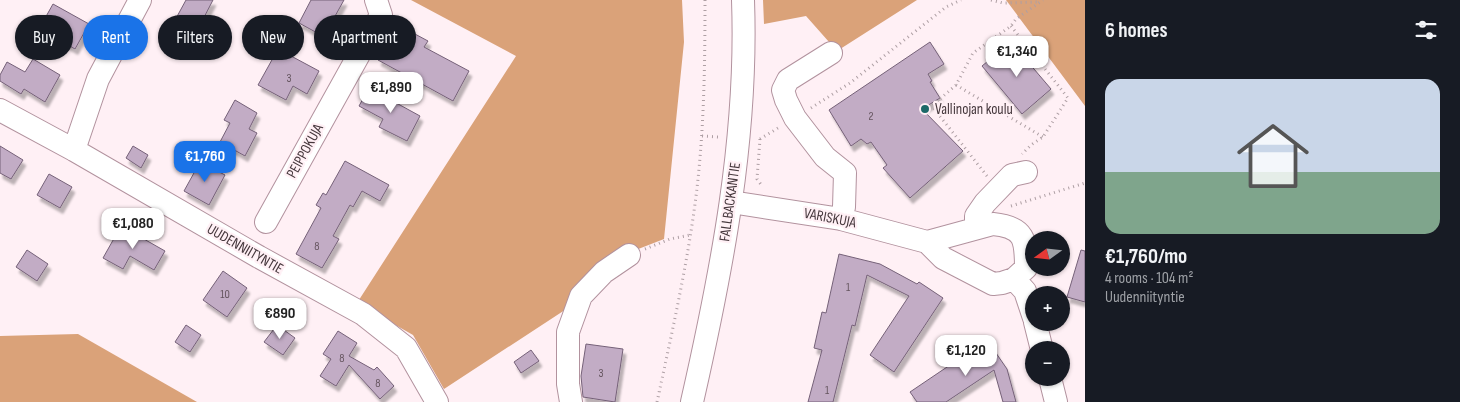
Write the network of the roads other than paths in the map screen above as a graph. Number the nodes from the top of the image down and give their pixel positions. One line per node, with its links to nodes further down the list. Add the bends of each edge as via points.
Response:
1 (140, 0): 6 (street, via 98,79)
2 (376, 0): 10 (street, PEIPPOKUJA, via 381,15)
3 (743, 0): 8 (street, FALLBACKANTIE, via 739,138)
4 (831, 52): 9 (street, via 788,80 784,90 795,118 825,157 845,173)
5 (0, 110): 6 (street, UUDENNIITYNTIE)
6 (74, 150): 17 (street, UUDENNIITYNTIE, via 363,314 406,348)
7 (1022, 165): 11 (street, via 985,203)
8 (731, 202): 9 (street, VARISKUJA); 19 (street, FALLBACKANTIE, via 715,299)
9 (841, 219): 12 (street, VARISKUJA)
10 (266, 222)
11 (976, 222): 12 (street); 14 (street, via 1002,225 1020,233 1026,245 1026,268)
12 (927, 242): 14 (street, via 943,258 993,284)
13 (629, 255): 18 (street, via 604,272 581,296 568,332)
14 (1014, 279): 15 (street)
15 (1025, 291)
16 (1052, 386): 20 (street)
17 (437, 402)
18 (571, 402)
19 (692, 402)
20 (1056, 402)

